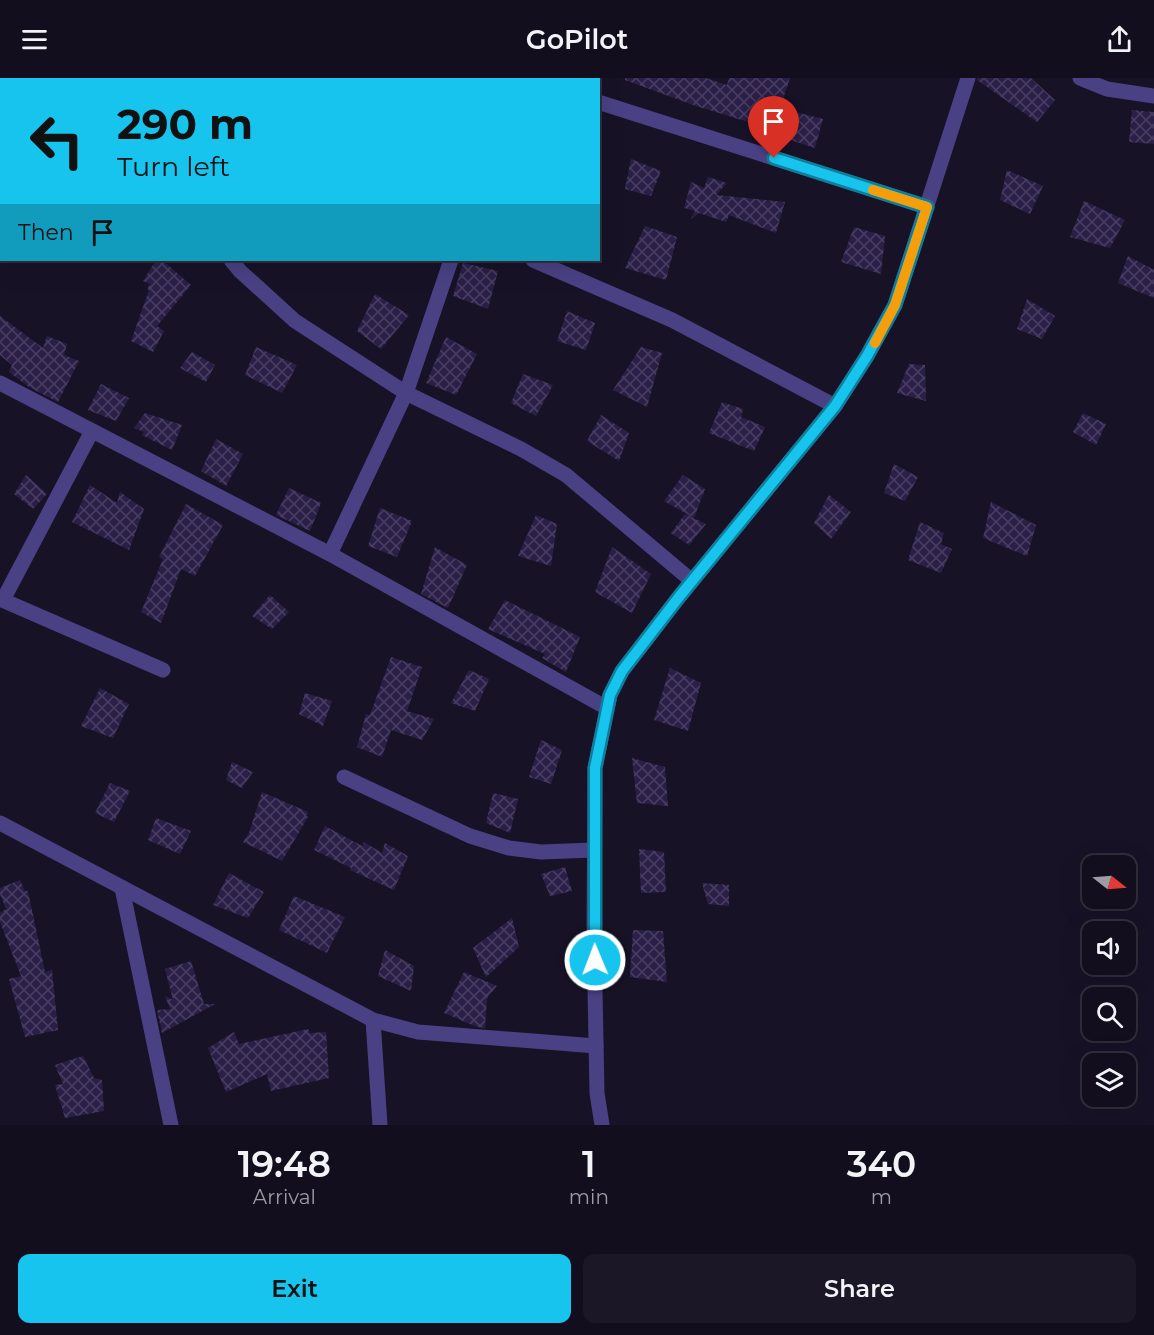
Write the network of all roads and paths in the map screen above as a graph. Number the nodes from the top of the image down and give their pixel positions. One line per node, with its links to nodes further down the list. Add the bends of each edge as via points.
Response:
1 (968, 78): 5 (street)
2 (1080, 78): 3 (street, via 1107,89)
3 (1154, 96)
4 (600, 103): 5 (street)
5 (927, 207): 11 (street, via 895,305)
6 (232, 261): 10 (street, via 295,321)
7 (451, 261): 10 (street)
8 (535, 261): 11 (street, via 672,320)
9 (0, 383): 12 (street)
10 (406, 393): 13 (street); 14 (street, via 566,475)
11 (835, 406): 14 (street)
12 (92, 431): 13 (street); 15 (street)
13 (330, 555): 17 (street)
14 (692, 581): 17 (street, via 622,671)
15 (1, 600): 16 (street)
16 (163, 670)
17 (607, 708): 20 (street, via 595,768)
18 (344, 777): 20 (street, via 470,836 509,848 541,852)
19 (0, 823): 21 (street)
20 (594, 850): 23 (street)
21 (122, 888): 22 (street); 24 (street)
22 (373, 1020): 23 (street, via 418,1032); 25 (street)
23 (596, 1046): 26 (street)
24 (171, 1125)
25 (380, 1125)
26 (602, 1125)

